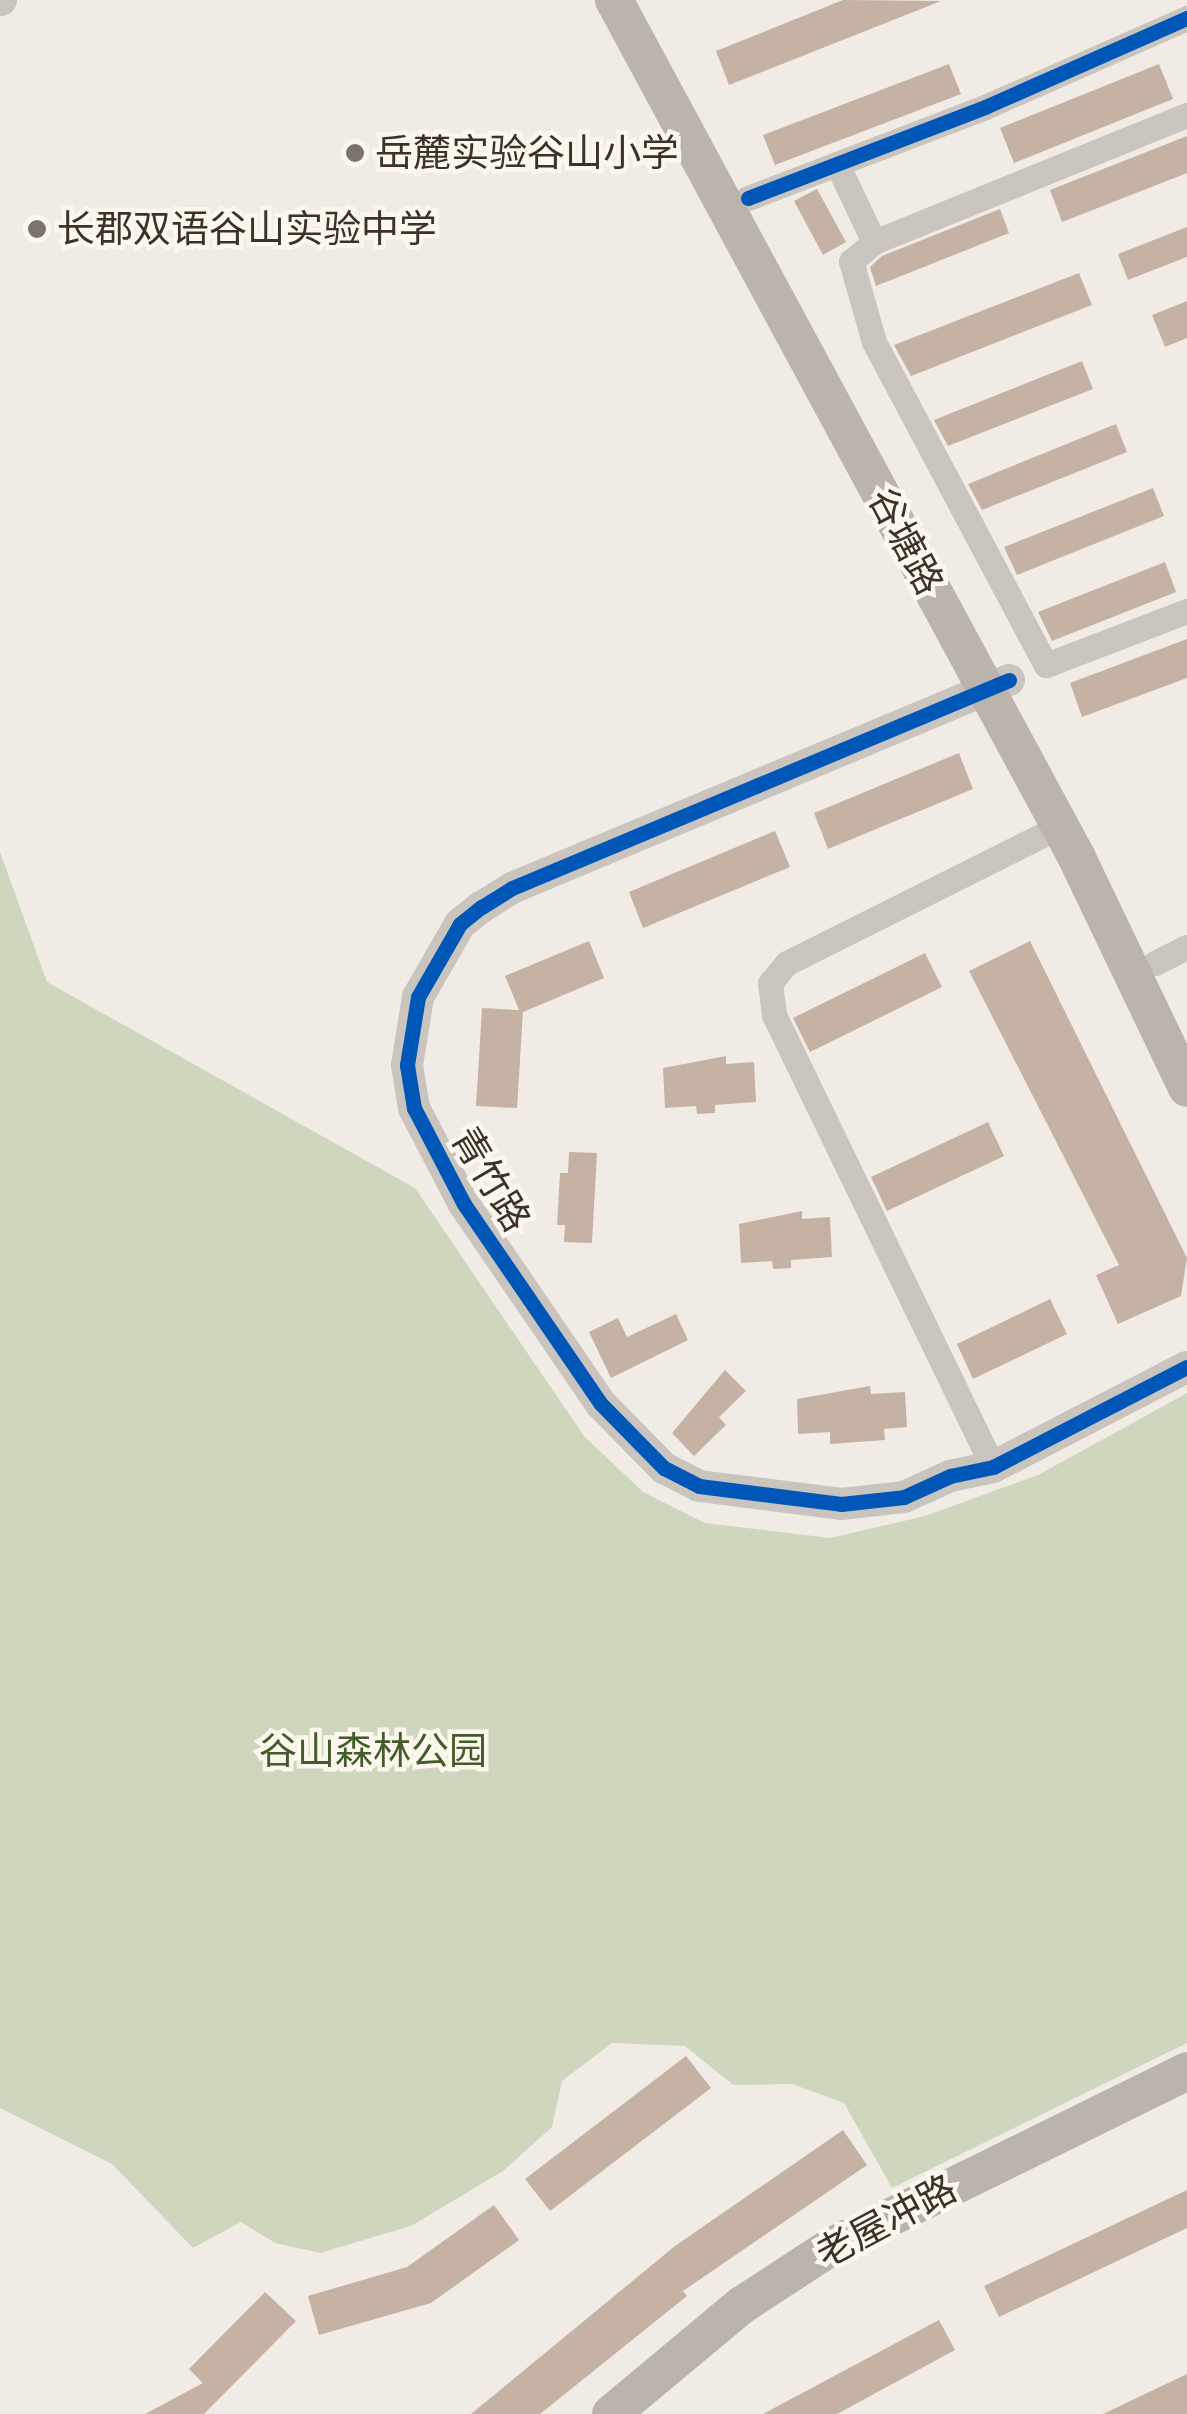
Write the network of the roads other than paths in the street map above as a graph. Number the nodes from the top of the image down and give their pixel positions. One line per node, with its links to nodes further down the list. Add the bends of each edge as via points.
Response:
1 (614, 0): 9 (main road, 谷塘路)
2 (641, 0): 6 (main road, 谷塘路)
3 (1187, 18): 5 (street)
4 (1187, 116): 7 (street)
5 (838, 164): 6 (street); 7 (street)
6 (748, 198): 9 (main road, 谷塘路)
7 (874, 242): 8 (street, via 851,261 874,342 1046,665)
8 (1187, 611)
9 (999, 688): 10 (main road, 谷塘路); 11 (main road, 谷塘路); 16 (street, 青竹路, via 512,888 481,907 460,924 418,997 408,1065 414,1108 464,1204 601,1404 664,1468 740,1495 868,1504)
10 (1060, 826): 13 (main road, 谷塘路); 16 (street, via 786,964 770,983 774,1015)
11 (1171, 956): 12 (main road, 谷塘路)
12 (1187, 1032)
13 (1187, 1088)
14 (1187, 1346): 16 (street, 青竹路)
15 (1187, 1367): 16 (street, 青竹路)
16 (989, 1459)
17 (1187, 2071): 19 (main road, 老屋冲路, via 832,2246 742,2305)
18 (1187, 2096): 20 (main road, 老屋冲路, via 843,2266 755,2323)
19 (612, 2414)
20 (646, 2414)

